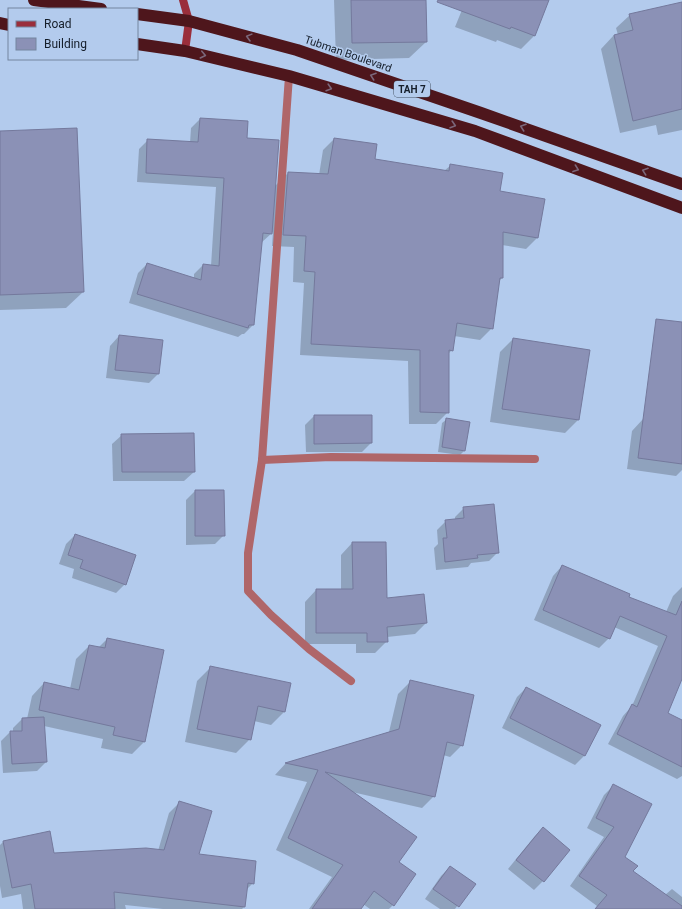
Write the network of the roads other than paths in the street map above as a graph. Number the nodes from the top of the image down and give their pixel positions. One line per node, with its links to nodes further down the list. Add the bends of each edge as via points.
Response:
1 (34, 0): 3 (highway)
2 (183, 0): 5 (street)
3 (94, 8)
4 (138, 14): 5 (highway, Tubman Boulevard / TAH 7)
5 (189, 21): 7 (street); 9 (highway, Tubman Boulevard / TAH 7, one-way to 5, via 297,50)
6 (138, 44): 7 (highway, TAH 7)
7 (185, 51): 8 (highway, TAH 7, one-way to 8)
8 (290, 76): 10 (highway, TAH 7, one-way to 10, via 474,131); 12 (street)
9 (682, 184)
10 (682, 208)
11 (534, 459): 12 (street, via 331,457)
12 (262, 460): 13 (street, via 248,553 248,591 309,649)
13 (351, 681)

